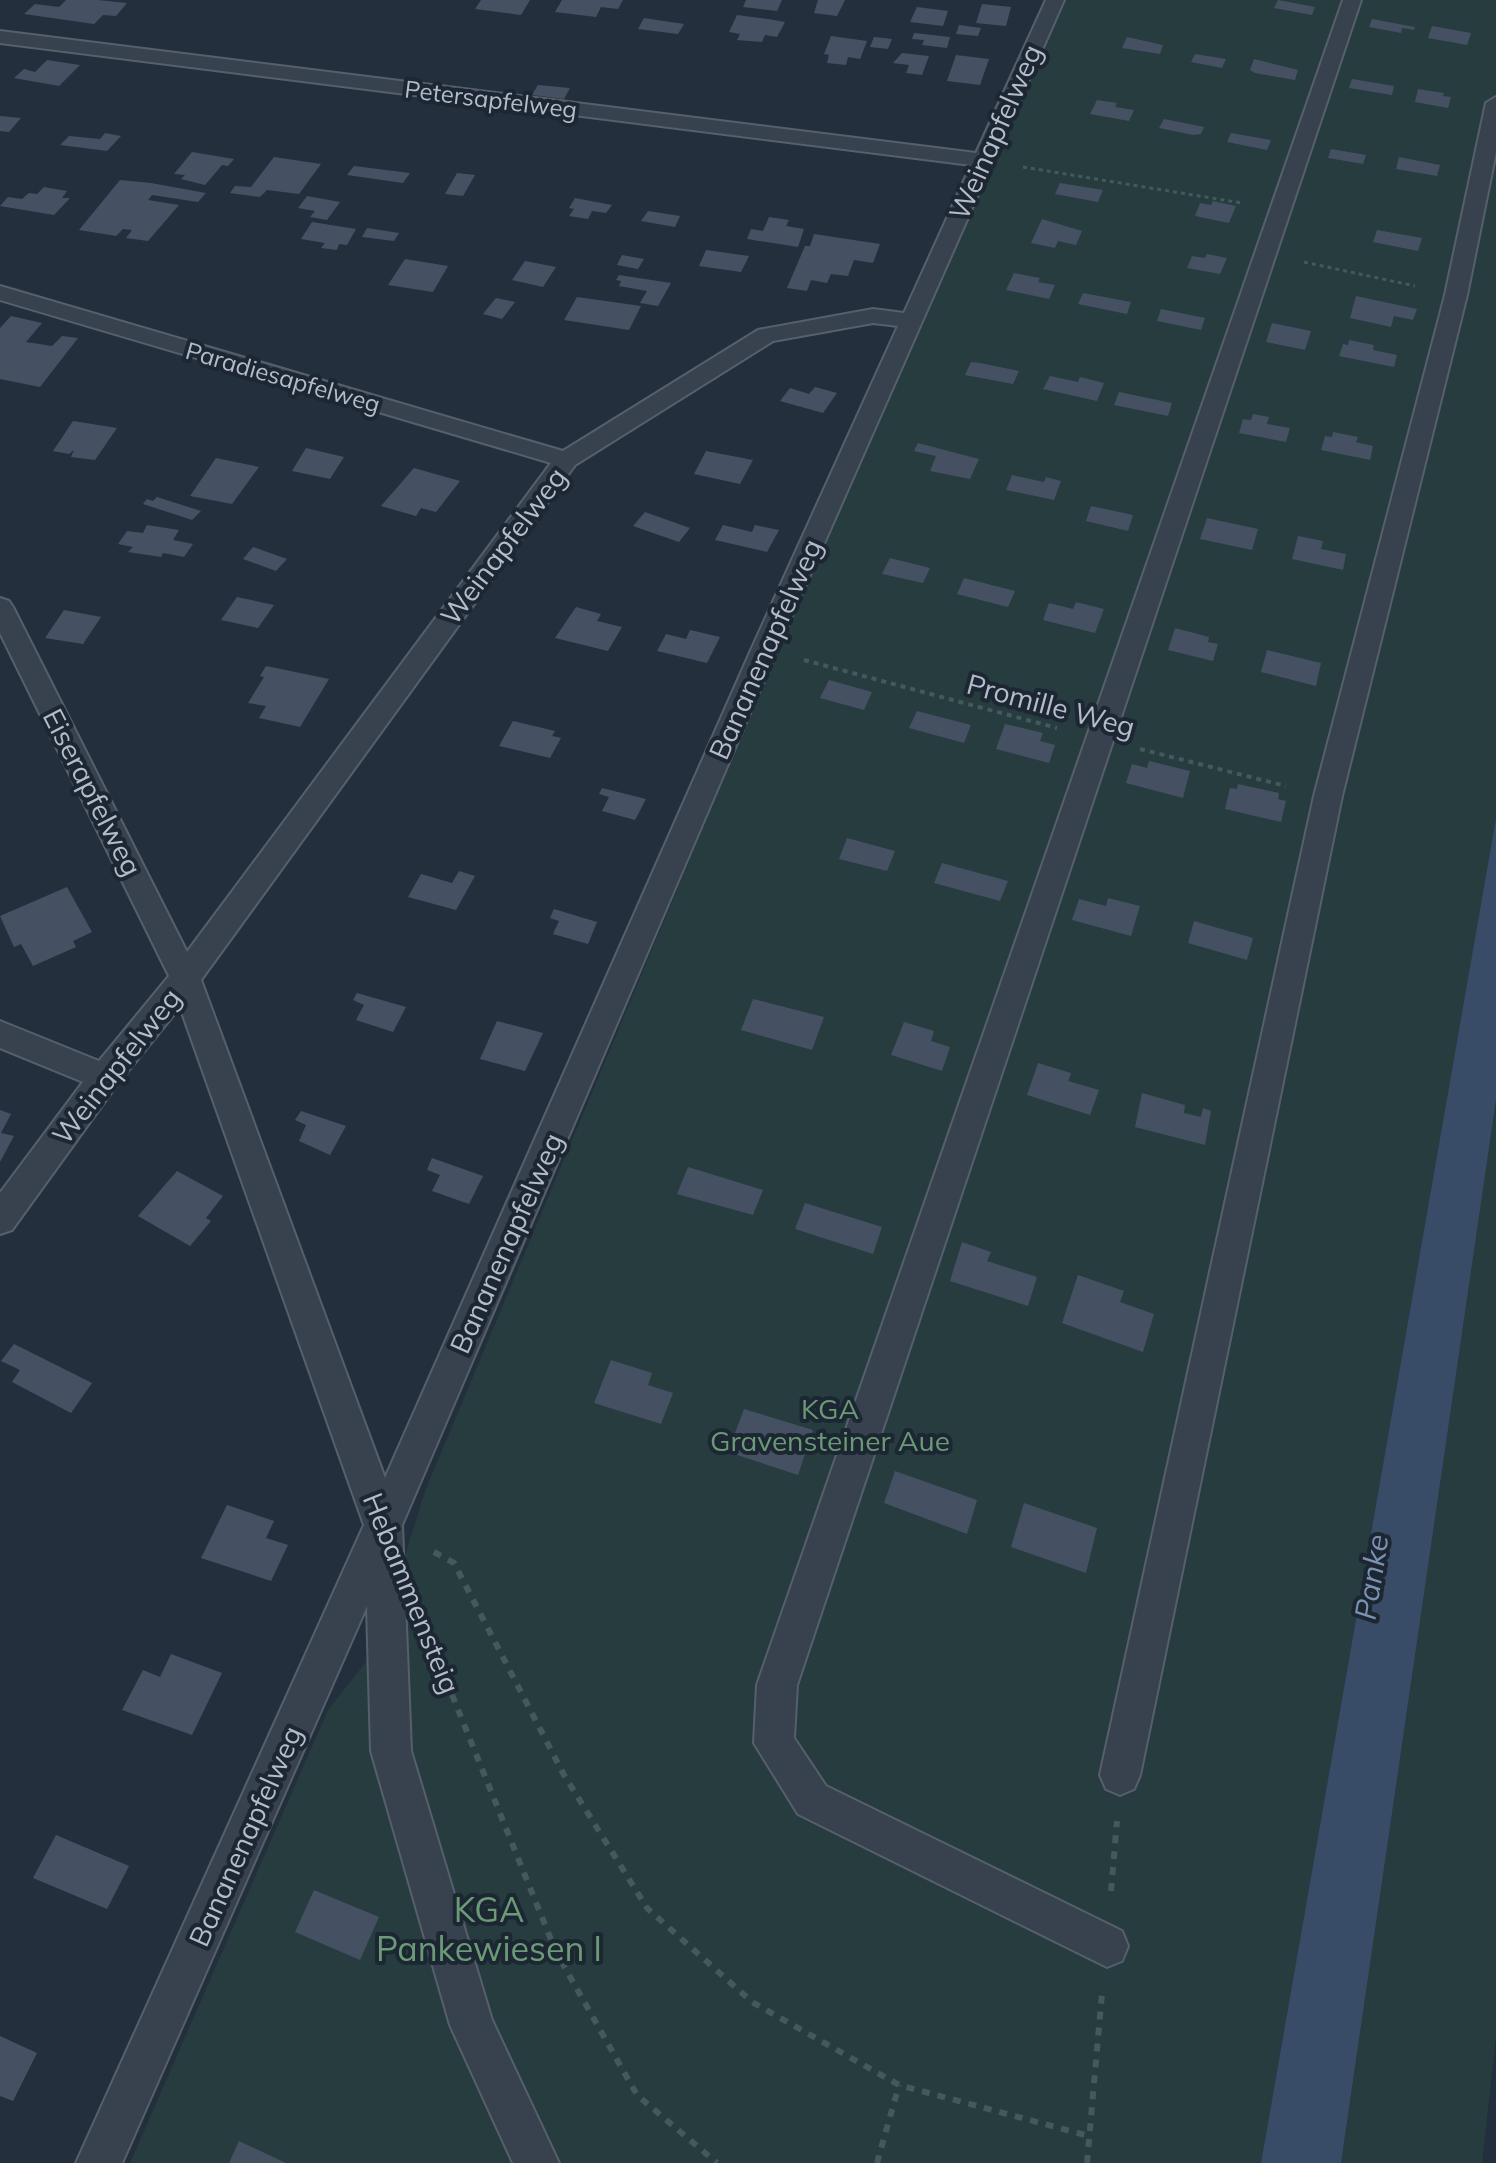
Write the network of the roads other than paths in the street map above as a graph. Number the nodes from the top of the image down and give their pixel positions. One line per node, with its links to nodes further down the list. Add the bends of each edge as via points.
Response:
1 (1055, 0): 5 (lane, Weinapfelweg)
2 (1352, 0): 16 (lane, via 777,1685 774,1743 812,1800)
3 (0, 37): 5 (lane, Petersapfelweg)
4 (1496, 103): 15 (lane, via 1456,295 1328,796)
5 (982, 160): 7 (lane, Weinapfelweg)
6 (0, 293): 8 (lane, Paradiesapfelweg)
7 (910, 321): 8 (lane, Weinapfelweg, via 873,316 766,335); 14 (lane, Bananenapfelweg)
8 (566, 460): 10 (lane, Weinapfelweg)
9 (0, 607): 10 (lane, Eiserapfelweg)
10 (185, 978): 12 (lane, Weinapfelweg); 14 (lane, Hebammensteig)
11 (0, 1034): 12 (lane)
12 (105, 1077): 13 (lane, Weinapfelweg)
13 (0, 1219)
14 (383, 1525): 17 (lane, Bananenapfelweg); 18 (lane, via 391,1751 472,2025)
15 (1120, 1775)
16 (1107, 1946)
17 (99, 2163)
18 (536, 2163)

